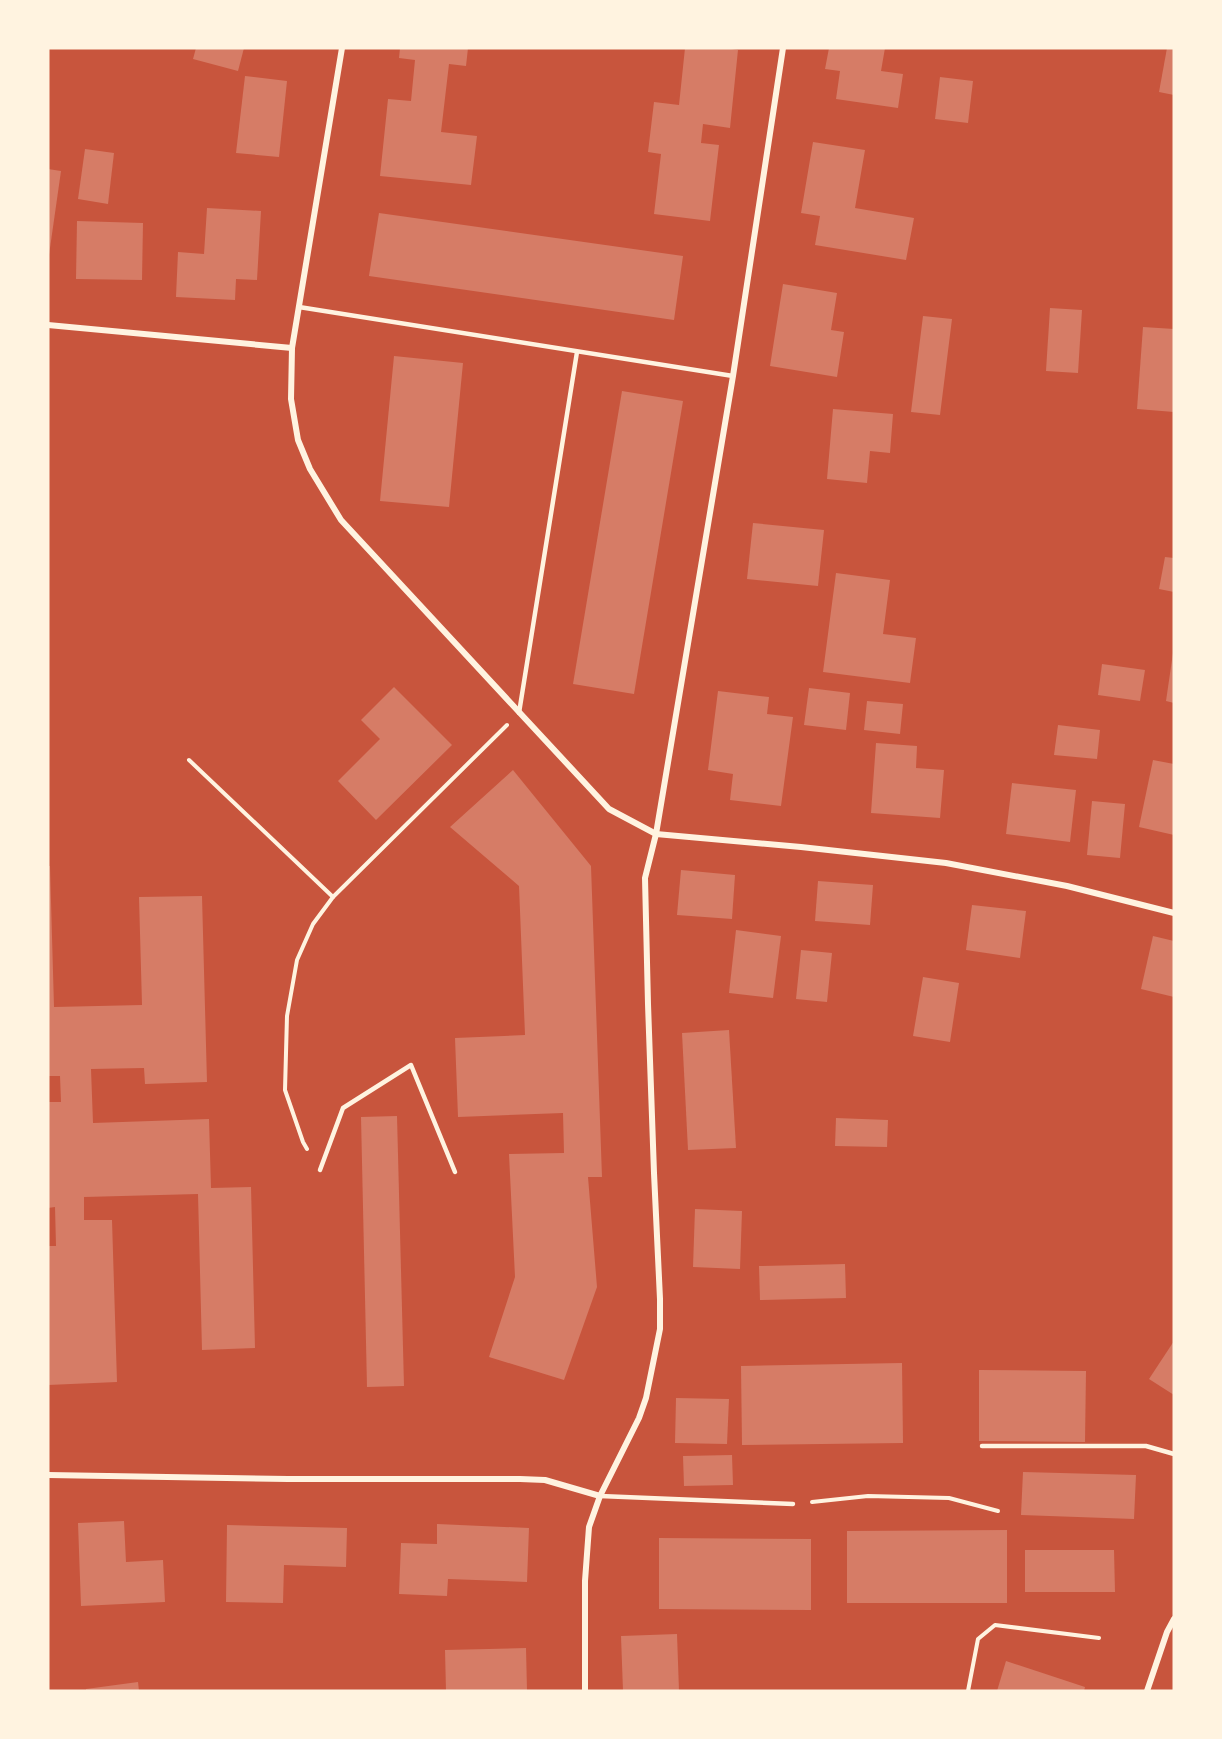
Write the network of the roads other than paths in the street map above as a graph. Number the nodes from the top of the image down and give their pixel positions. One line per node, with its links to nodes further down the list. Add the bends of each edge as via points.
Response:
1 (342, 48): 3 (street)
2 (783, 48): 7 (street)
3 (299, 307): 5 (street); 6 (lane)
4 (48, 325): 5 (street)
5 (292, 348): 8 (street, via 291,399 298,440 310,469 341,520)
6 (577, 352): 7 (lane); 8 (lane)
7 (733, 376): 9 (street)
8 (519, 713): 9 (street, via 609,809)
9 (656, 834): 10 (street, via 946,863 1067,886); 16 (street, via 645,878 660,1329 639,1418)
10 (1174, 913)
11 (320, 1170): 12 (lane, via 343,1108 411,1065)
12 (455, 1172)
13 (982, 1446): 14 (lane, via 1146,1446)
14 (1174, 1454)
15 (48, 1475): 16 (street, via 520,1479 545,1480)
16 (600, 1496): 17 (lane); 19 (street, via 589,1527)
17 (793, 1504)
18 (1174, 1619): 20 (street)
19 (585, 1691)
20 (1147, 1691)

